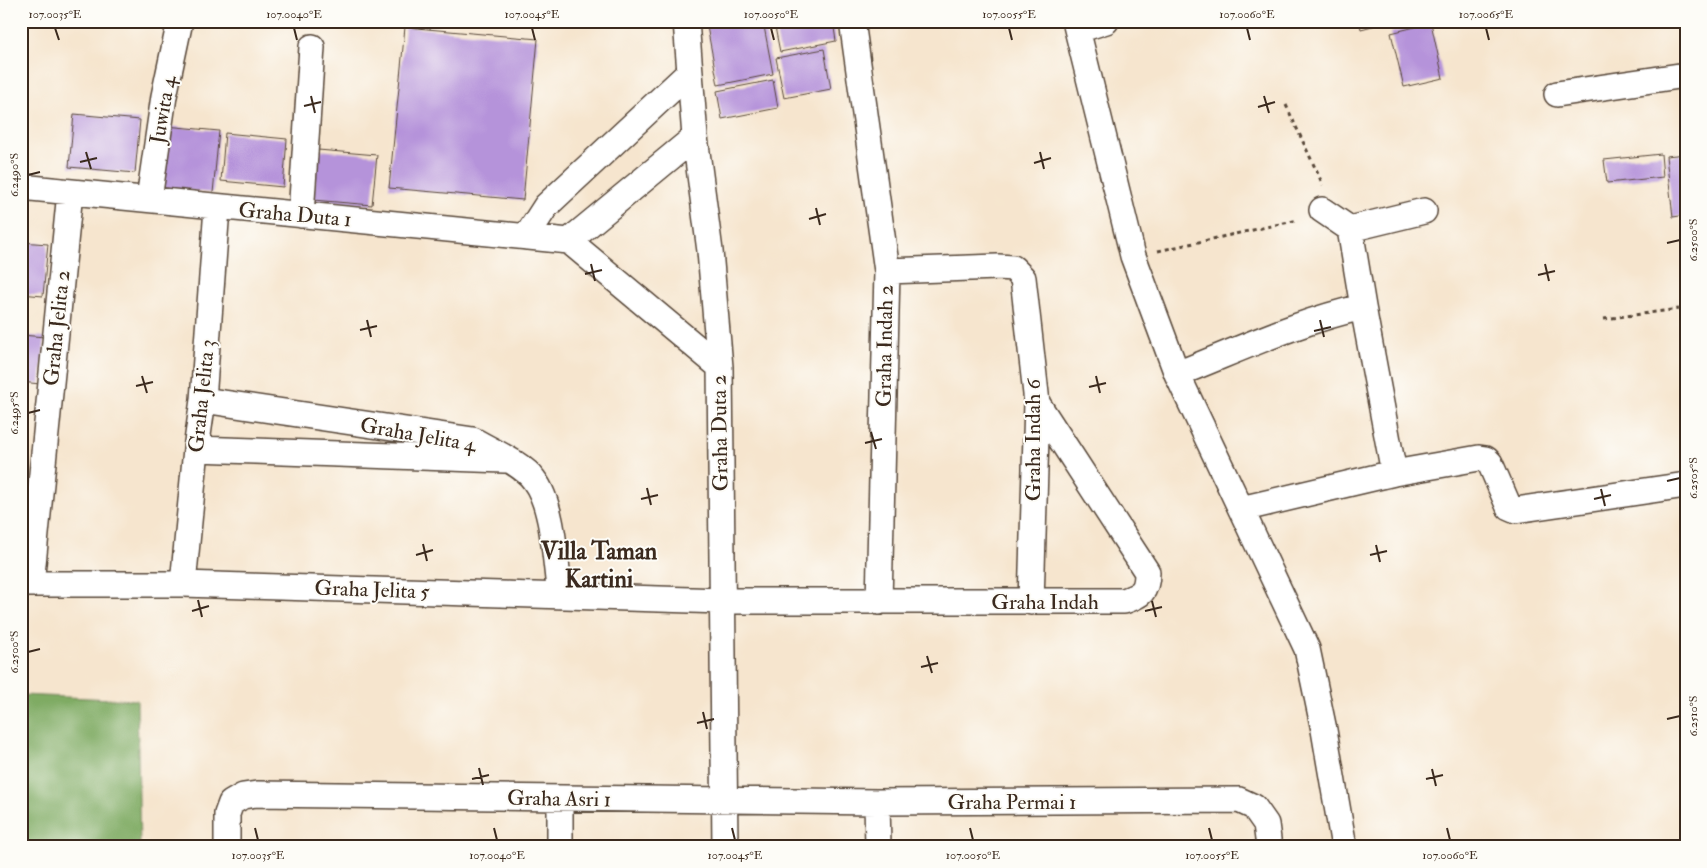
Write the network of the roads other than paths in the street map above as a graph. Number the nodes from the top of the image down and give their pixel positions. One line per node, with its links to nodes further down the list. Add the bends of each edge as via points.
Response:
1 (686, 21): 7 (street, Graha Duta 2)
2 (852, 21): 21 (street, Graha Indah 2)
3 (1106, 21): 5 (street)
4 (180, 22): 13 (street, Juwita 4, via 164,96)
5 (1077, 25): 25 (street, via 1133,256)
6 (312, 47): 17 (street)
7 (690, 72): 10 (street, Graha Duta 2); 19 (street, via 546,206)
8 (1686, 75): 9 (street)
9 (1557, 94)
10 (695, 136): 20 (street); 24 (street, Graha Duta 2, via 710,251)
11 (21, 188): 12 (street, Graha Duta 1)
12 (70, 192): 13 (street, Graha Duta 1); 33 (street, Graha Jelita 2)
13 (149, 199): 14 (street, Graha Duta 1)
14 (217, 208): 17 (street, Graha Duta 1); 26 (street, Graha Jelita 3)
15 (1322, 210): 18 (street)
16 (1424, 210): 18 (street)
17 (300, 215): 19 (street, Graha Duta 1)
18 (1350, 229): 23 (street)
19 (526, 237): 20 (street, Graha Duta 1)
20 (569, 241): 24 (street)
21 (887, 271): 22 (street, Graha Indah 2, via 998,267 1013,268); 37 (street, Graha Indah 2)
22 (1023, 278): 27 (street, Graha Indah 6)
23 (1363, 307): 25 (street, via 1339,312 1272,336); 30 (street)
24 (720, 367): 36 (street, Graha Duta 2)
25 (1177, 374): 32 (street)
26 (203, 400): 28 (street, Graha Jelita 3); 29 (street, Graha Jelita 4, via 473,440)
27 (1037, 403): 38 (street, Graha Indah 6); 38 (street, Graha Indah, via 1147,572 1147,584 1139,596 1124,601)
28 (196, 450): 29 (street); 34 (street, Graha Jelita 3)
29 (511, 460): 35 (street, Graha Jelita 4, via 534,479 548,508)
30 (1394, 472): 31 (street, via 1479,458 1486,460 1509,507 1516,510); 32 (street)
31 (1686, 484)
32 (1242, 509): 47 (street, via 1307,649)
33 (26, 584): 34 (street, Graha Jelita 5)
34 (183, 584): 35 (street, Graha Jelita 5)
35 (560, 595): 36 (street, Graha Jelita 5)
36 (722, 601): 37 (street, Graha Indah); 40 (street, Graha Duta 2)
37 (879, 602): 38 (street, Graha Indah)
38 (1031, 602)
39 (560, 799): 40 (street, Graha Asri 1); 42 (street, Graha Asri 1, via 243,796 231,803 227,814); 43 (street)
40 (725, 801): 41 (street, Graha Permai 1); 44 (street, Graha Duta 2)
41 (877, 802): 45 (street); 46 (street, Graha Permai 1, via 1239,800 1254,807 1266,824)
42 (227, 847)
43 (560, 847)
44 (725, 847)
45 (878, 847)
46 (1269, 847)
47 (1344, 847)

